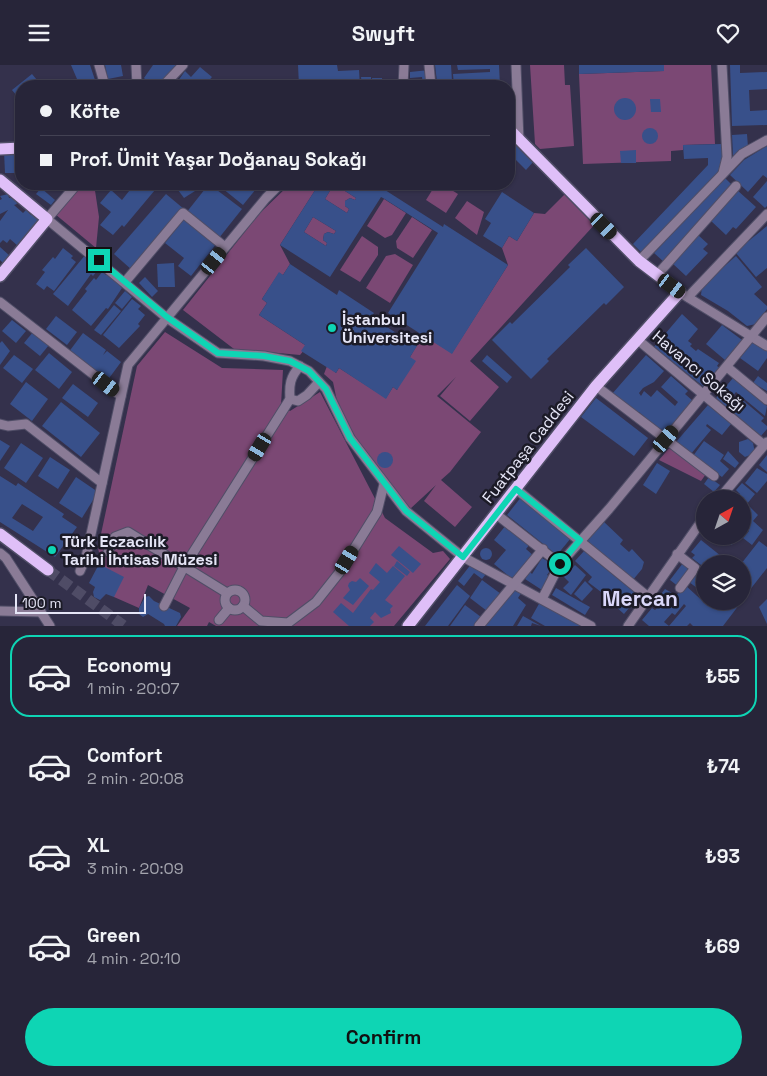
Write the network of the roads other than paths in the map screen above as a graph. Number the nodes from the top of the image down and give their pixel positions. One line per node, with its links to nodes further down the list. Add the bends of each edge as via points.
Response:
1 (99, 65): 8 (street)
2 (136, 65): 9 (street)
3 (183, 65): 10 (street)
4 (404, 65): 11 (street)
5 (430, 65): 12 (street)
6 (516, 65): 14 (street)
7 (722, 65): 18 (street, via 727,157)
8 (103, 80)
9 (137, 80)
10 (169, 80)
11 (403, 80)
12 (431, 80)
13 (515, 136): 14 (main road)
14 (519, 140): 26 (main road)
15 (767, 140): 18 (street, via 742,154)
16 (15, 148): 17 (main road)
17 (0, 149)
18 (723, 173): 26 (street)
19 (0, 180): 24 (main road)
20 (736, 185): 27 (street)
21 (72, 190): 24 (street)
22 (274, 190): 25 (street)
23 (767, 214): 30 (street)
24 (48, 219): 28 (main road); 29 (street)
25 (225, 247): 29 (street, via 183,213); 32 (street)
26 (639, 261): 27 (main road)
27 (657, 275): 30 (main road)
28 (0, 276)
29 (125, 282): 32 (street)
30 (684, 295): 34 (street); 35 (main road, Fuatpaşa Caddesi)
31 (0, 301): 42 (street)
32 (167, 317): 37 (street, via 218,353 264,356); 42 (street, via 128,365)
33 (767, 317): 34 (street)
34 (751, 337): 36 (street); 38 (street)
35 (638, 340): 40 (main road, Fuatpaşa Caddesi); 41 (street, Havancı Sokağı)
36 (767, 346)
37 (300, 366): 39 (street); 43 (street, via 289,383)
38 (727, 367): 41 (street); 44 (street)
39 (319, 382): 43 (street, via 298,401); 50 (street, via 334,403 350,438)
40 (596, 386): 46 (street); 51 (main road, Fuatpaşa Caddesi)
41 (704, 395): 46 (street); 47 (street, Havancı Sokağı)
42 (121, 396): 49 (street)
43 (290, 399): 63 (street)
44 (767, 400)
45 (0, 424): 49 (street, via 26,424)
46 (666, 439): 48 (street); 56 (street)
47 (765, 443): 52 (street)
48 (714, 476)
49 (102, 483): 65 (street)
50 (384, 484): 61 (street, via 406,511); 72 (street, via 377,512 316,602 288,623 261,621)
51 (516, 489): 53 (main road, Fuatpaşa Caddesi); 56 (street)
52 (726, 490)
53 (496, 514): 57 (street); 61 (main road, Fuatpaşa Caddesi)
54 (696, 528): 60 (street)
55 (0, 535): 64 (main road)
56 (580, 540): 62 (street); 69 (street)
57 (543, 549): 62 (street); 66 (street)
58 (108, 552): 63 (street, via 115,537 128,532)
59 (0, 553): 75 (street)
60 (677, 554): 67 (street, via 695,568); 69 (street)
61 (463, 557): 66 (street); 78 (main road, Fuatpaşa Caddesi)
62 (560, 564): 70 (street)
63 (184, 567): 68 (street); 71 (street)
64 (48, 570)
65 (80, 571)
66 (514, 584): 70 (street); 79 (street)
67 (680, 587)
68 (227, 593): 72 (street, via 234,589 243,593); 73 (street, via 225,600)
69 (647, 596): 81 (street)
70 (542, 599): 80 (street)
71 (164, 606)
72 (243, 606): 73 (street, via 235,610)
73 (229, 608): 76 (street)
74 (0, 611): 75 (street)
75 (41, 612): 77 (street)
76 (219, 620)
77 (50, 626)
78 (408, 626)
79 (479, 626)
80 (591, 626)
81 (628, 626)

